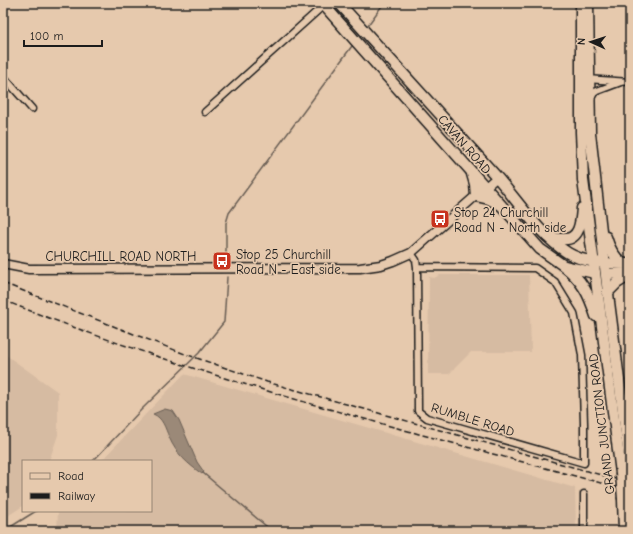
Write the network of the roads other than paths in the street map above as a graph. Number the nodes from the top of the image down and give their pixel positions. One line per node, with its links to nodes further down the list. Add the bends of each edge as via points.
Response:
1 (339, 3): 13 (main road, CAVAN ROAD)
2 (581, 3): 6 (main road, GRAND JUNCTION ROAD)
3 (588, 3): 6 (main road, GRAND JUNCTION ROAD)
4 (323, 4): 11 (street); 12 (main road, CAVAN ROAD)
5 (3, 76): 10 (street)
6 (585, 79): 7 (street); 9 (main road, GRAND JUNCTION ROAD); 14 (main road, GRAND JUNCTION ROAD)
7 (622, 82): 8 (street); 9 (street, via 597,91)
8 (630, 82)
9 (589, 101): 17 (main road, GRAND JUNCTION ROAD)
10 (32, 109)
11 (205, 112)
12 (471, 170): 15 (main road, CAVAN ROAD); 16 (main road, via 476,184)
13 (497, 177): 15 (street, CHURCHILL ROAD NORTH); 19 (main road, CAVAN ROAD)
14 (583, 180): 19 (main road, via 580,228 567,239); 21 (main road, GRAND JUNCTION ROAD)
15 (486, 187): 16 (street, CHURCHILL ROAD NORTH); 18 (main road, CAVAN ROAD)
16 (476, 196): 18 (main road); 20 (street, CHURCHILL ROAD NORTH)
17 (598, 202): 22 (main road, GRAND JUNCTION ROAD); 23 (main road, via 610,249 616,259)
18 (504, 207): 26 (main road, CAVAN ROAD, via 540,249)
19 (547, 236): 21 (main road, CAVAN ROAD, via 568,253)
20 (411, 252): 24 (street, CHURCHILL ROAD NORTH, via 393,261 369,267 29,269); 25 (street, RUMBLE ROAD)
21 (593, 261): 22 (main road, CAVAN ROAD); 27 (main road, GRAND JUNCTION ROAD)
22 (605, 262): 23 (main road, CAVAN ROAD); 28 (main road, GRAND JUNCTION ROAD)
23 (626, 263)
24 (3, 264)
25 (417, 266): 25 (street, RUMBLE ROAD, via 418,411 427,418 584,464 582,355 574,313 555,282 535,268)
26 (564, 266): 27 (main road, CAVAN ROAD); 31 (main road, via 583,284)
27 (595, 272): 28 (main road, CAVAN ROAD); 31 (main road, GRAND JUNCTION ROAD)
28 (606, 274): 29 (main road, CAVAN ROAD); 30 (main road, GRAND JUNCTION ROAD)
29 (630, 274): 30 (main road)
30 (608, 292): 32 (main road, GRAND JUNCTION ROAD)
31 (604, 343): 35 (main road, GRAND JUNCTION ROAD, bridge, via 621,473)
32 (630, 465)
33 (584, 494): 34 (street, GRAND JUNCTION ROAD)
34 (584, 531)
35 (624, 531)

